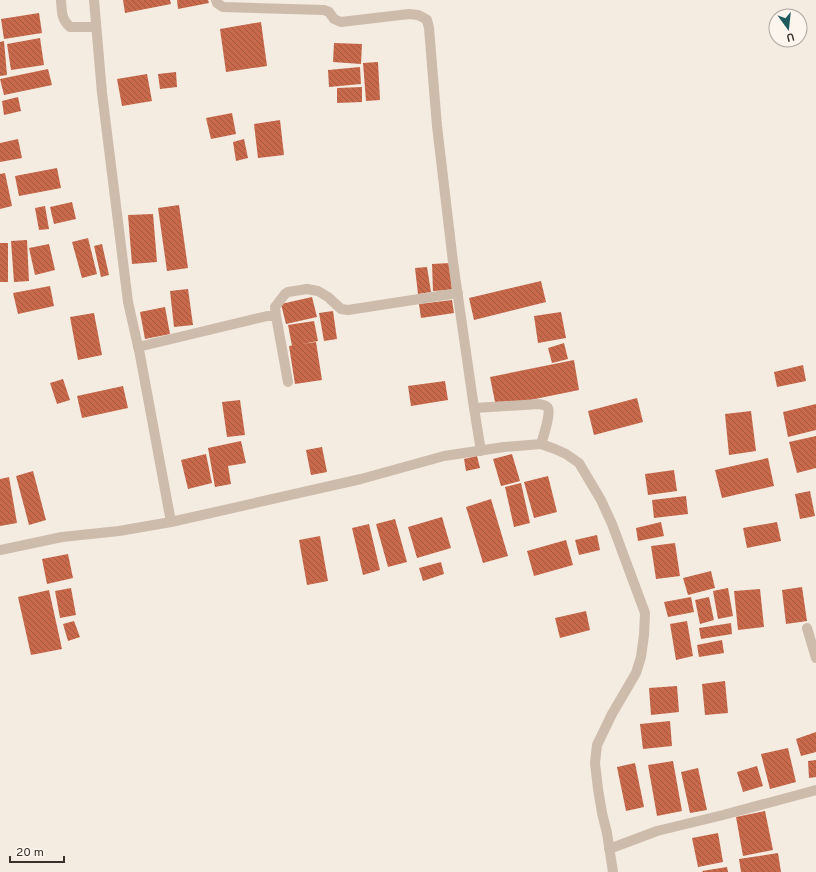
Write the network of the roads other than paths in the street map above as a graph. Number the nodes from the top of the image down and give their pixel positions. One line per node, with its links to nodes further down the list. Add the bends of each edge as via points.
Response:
1 (61, 0): 4 (street, via 62,18 70,27)
2 (94, 0): 4 (street)
3 (216, 0): 5 (street, via 223,7 324,10 341,22 409,14 422,16 427,20 437,126)
4 (96, 27): 7 (street, via 128,302)
5 (458, 293): 6 (street, via 348,310 341,309 318,291 307,288 285,294 275,307); 9 (street)
6 (276, 316): 7 (street); 8 (street)
7 (138, 347): 12 (street)
8 (288, 382)
9 (474, 408): 10 (street, via 539,404 548,407); 11 (street)
10 (541, 444): 11 (street); 17 (street, via 566,454 579,463 612,524 645,613 641,657 636,673 597,745 595,763)
11 (481, 451): 12 (street, via 444,456 361,479)
12 (171, 522): 13 (street, via 62,537)
13 (0, 550)
14 (807, 628): 15 (street)
15 (816, 658)
16 (816, 790): 17 (street, via 657,831)
17 (609, 849): 18 (street)
18 (613, 872)

